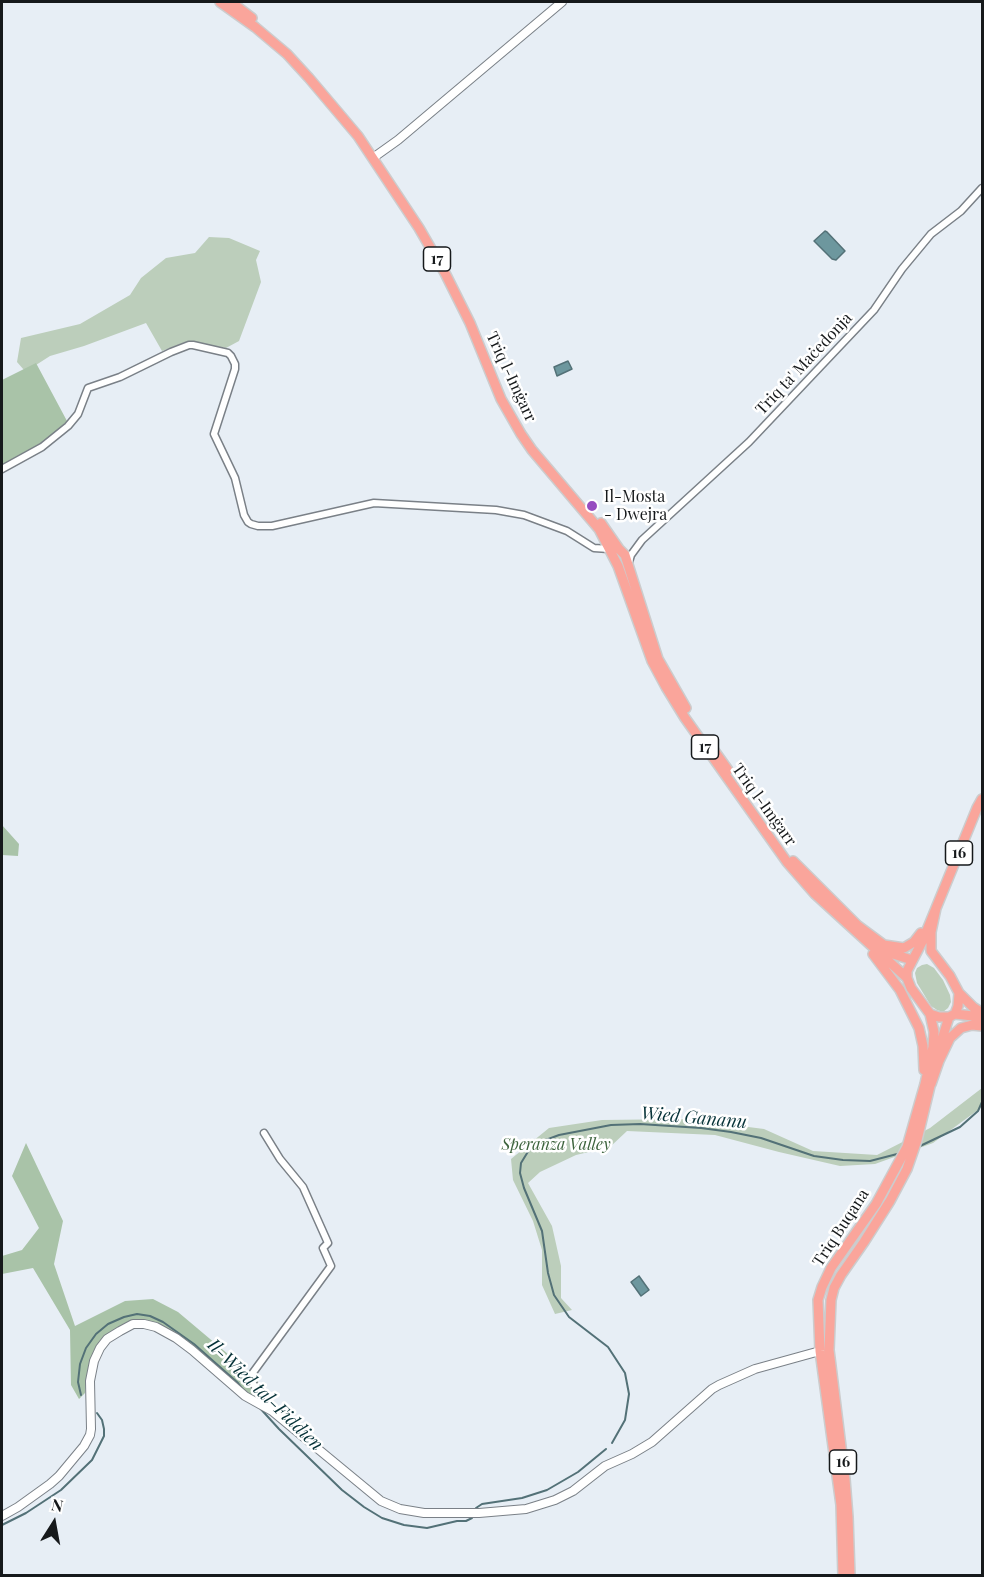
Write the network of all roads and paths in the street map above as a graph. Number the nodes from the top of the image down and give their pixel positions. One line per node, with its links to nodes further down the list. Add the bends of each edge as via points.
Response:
1 (220, 2): 7 (main road, Triq l-Imġarr / 17, via 287,54 358,136 445,273 501,399 521,434 599,529)
2 (231, 2): 4 (main road, Triq l-Imġarr / 17, via 315,76)
3 (562, 2): 4 (street)
4 (377, 155): 8 (main road, Triq l-Imġarr / 17, via 449,267 525,431)
5 (982, 188): 9 (street, Triq ta' Maċedonja, via 961,211 931,234 874,310 749,442)
6 (2, 469): 7 (street, via 42,447 68,426 80,411 88,388 196,345 230,354 235,366 214,433 251,524 272,526 374,503 496,510 524,515 567,531 594,548)
7 (609, 549): 11 (main road, Triq l-Imġarr / 17)
8 (619, 549): 9 (street); 10 (main road, Triq l-Imġarr / 17); 11 (main road, via 616,554 628,578)
9 (635, 549): 10 (street, Triq ta' Maċedonja)
10 (628, 563): 15 (main road, Triq l-Imġarr / 17, via 658,659 689,714 791,859)
11 (625, 582): 13 (main road, Triq l-Imġarr / 17, via 652,661 672,698 714,762)
12 (982, 798): 14 (main road, 16)
13 (815, 894): 18 (main road, Triq l-Imġarr / 17); 25 (main road, via 872,952 910,1009 924,1053)
14 (936, 908): 15 (main road, via 919,937 904,948 884,945); 16 (main road, 16, via 931,942); 17 (main road, 16)
15 (857, 925): 17 (main road, Triq l-Imġarr / 17, via 890,953)
16 (935, 955): 17 (main road, via 923,953); 19 (main road)
17 (914, 957): 18 (main road, 16)
18 (907, 978): 21 (main road, 16)
19 (959, 993): 20 (main road); 22 (main road, 16)
20 (982, 1013): 22 (main road)
21 (930, 1014): 22 (main road); 25 (main road, Triq Buqana / 16, via 933,1047)
22 (952, 1016): 24 (main road, Triq Buqana / 16)
23 (982, 1026): 24 (main road, via 961,1028 950,1038)
24 (931, 1084): 31 (main road, Triq Buqana / 16, via 912,1158 890,1201 841,1275 829,1310 829,1350 846,1489)
25 (921, 1099): 27 (main road, Triq Buqana / 16, via 900,1163 822,1287 818,1307)
26 (264, 1133): 28 (street, via 303,1187 328,1243 323,1248 331,1266 249,1378)
27 (820, 1351): 28 (street, via 725,1381 652,1442 601,1468 555,1500 533,1507 479,1513 416,1512 393,1507); 30 (main road, Triq Buqana / 16, via 842,1505)
28 (268, 1409): 29 (street, via 245,1396 192,1350 161,1330 138,1324 124,1328 103,1343 94,1361 90,1381 91,1429 84,1446 50,1484)
29 (2, 1516)
30 (843, 1575)
31 (850, 1575)

